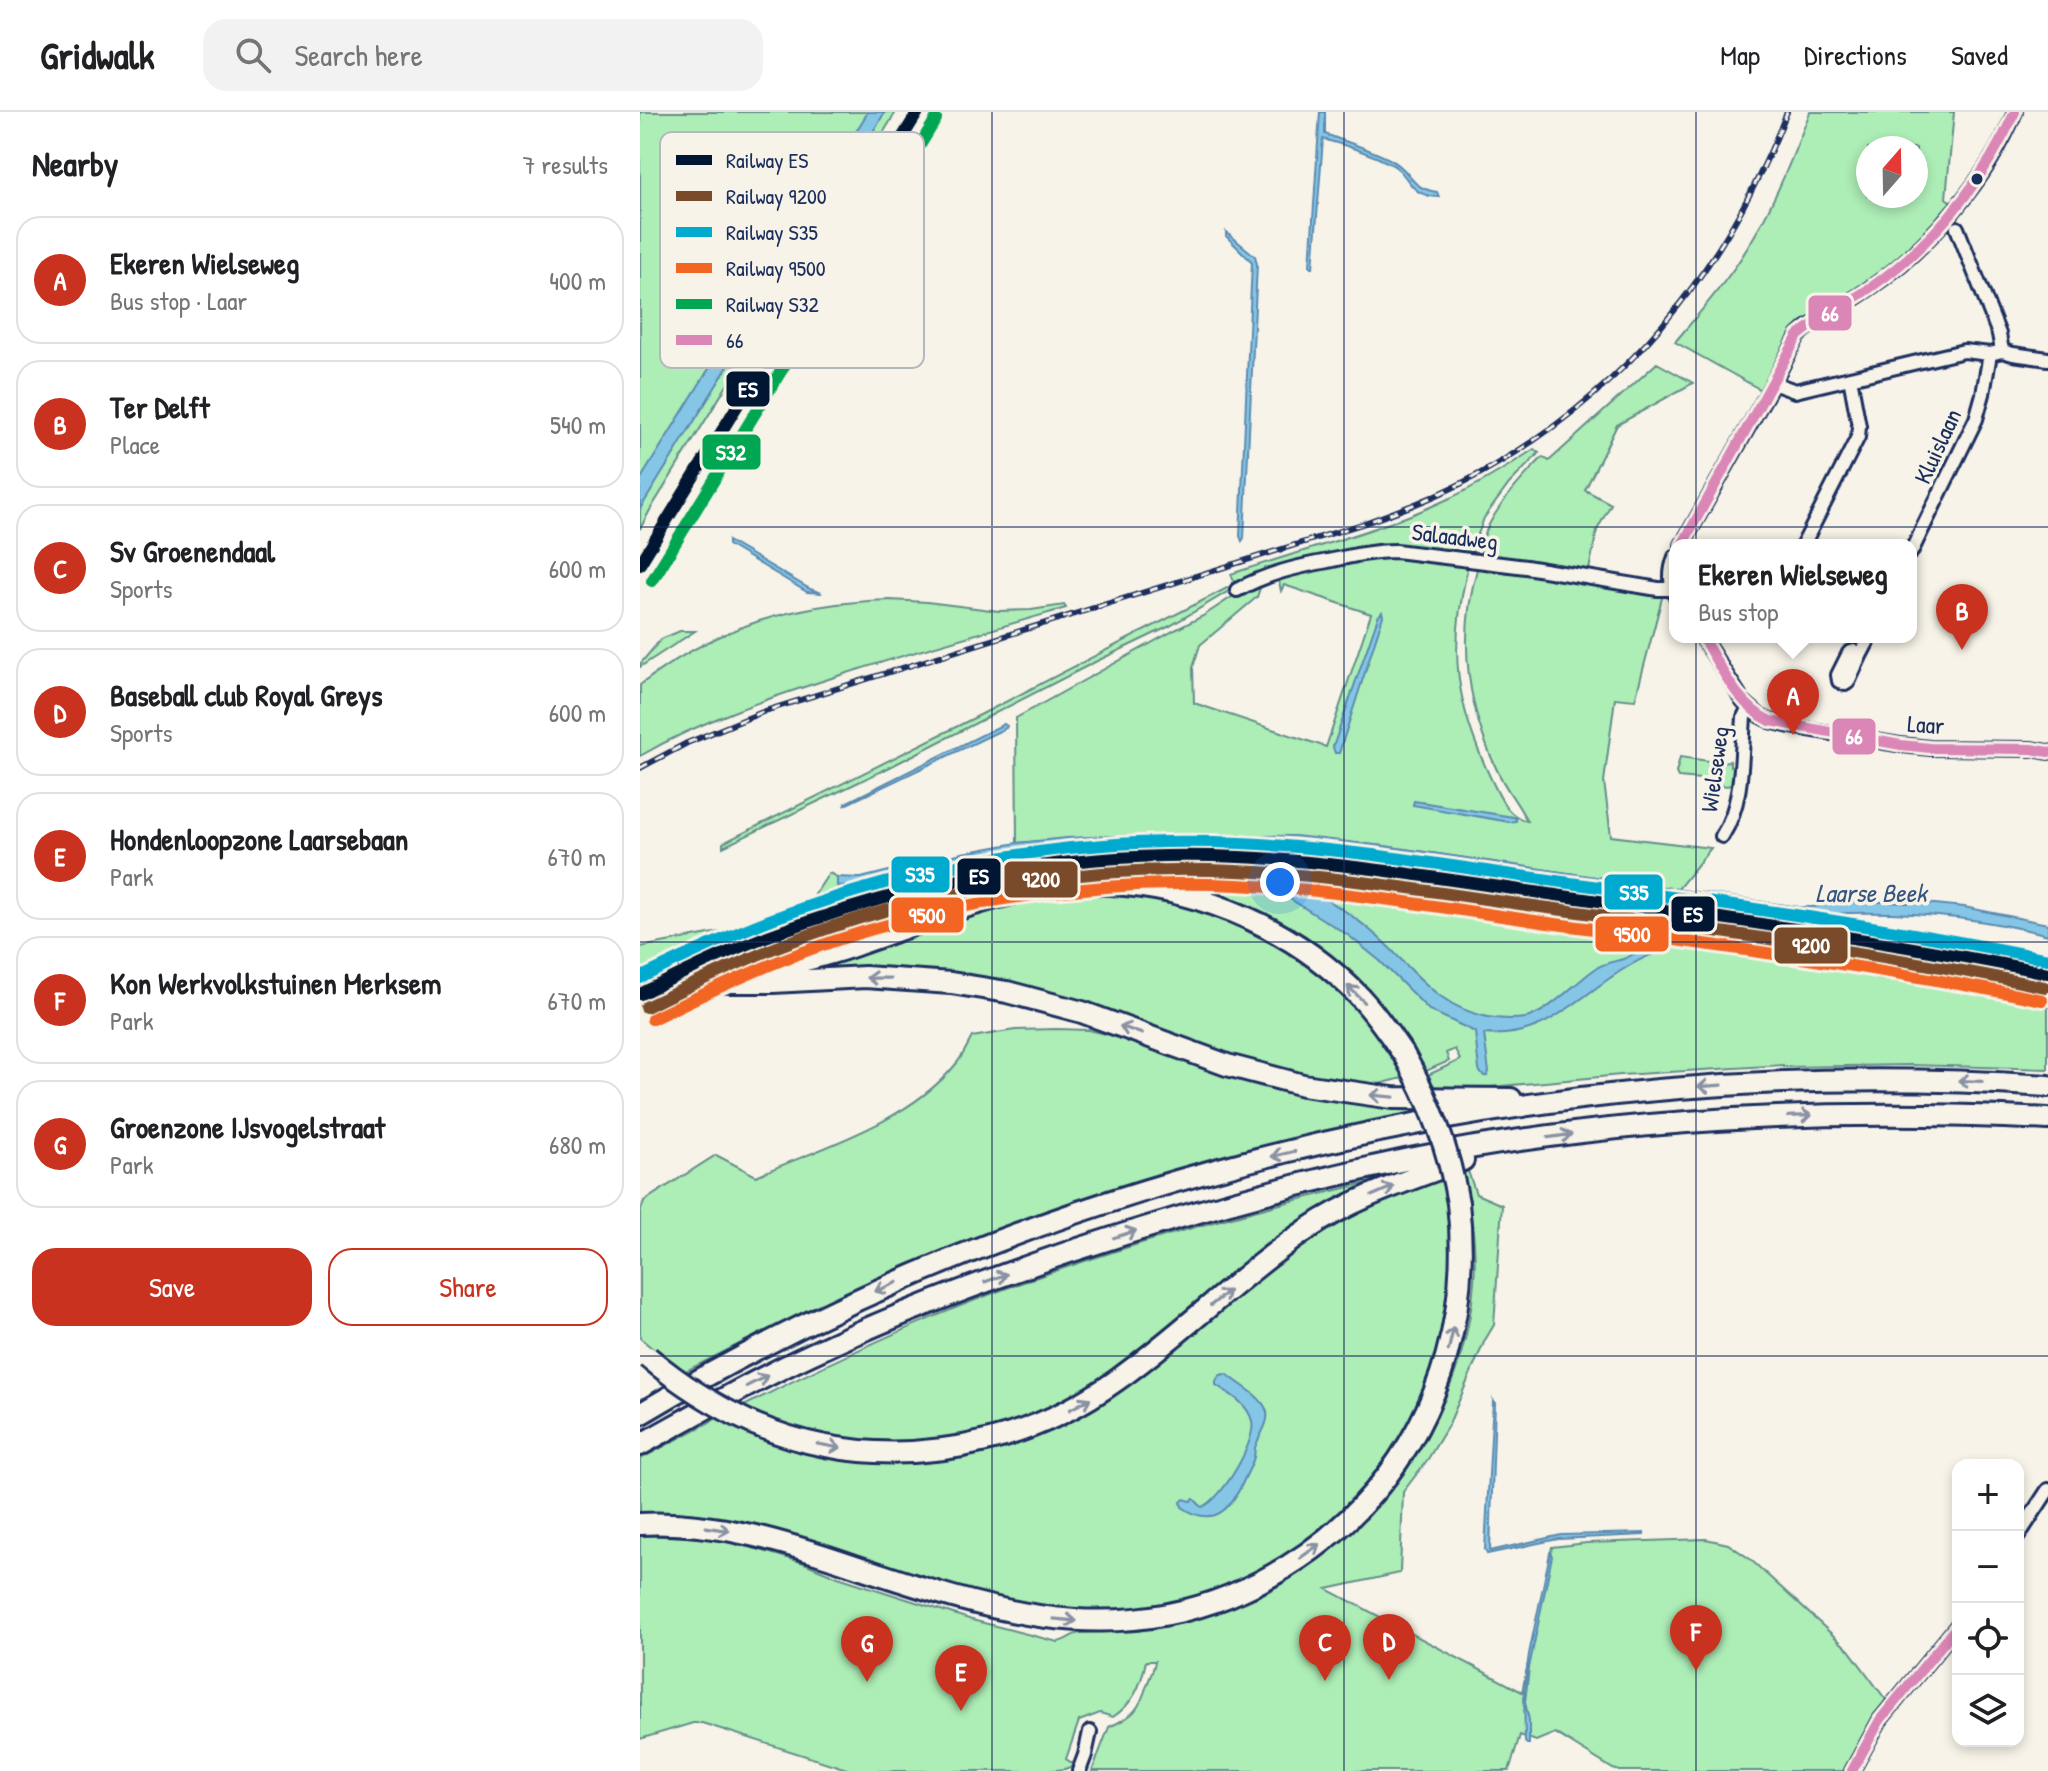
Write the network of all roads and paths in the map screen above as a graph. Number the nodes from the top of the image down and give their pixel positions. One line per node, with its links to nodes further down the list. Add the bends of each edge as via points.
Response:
1 (2015, 112): 6 (street, via 1984,169 1952,212 1872,287 1798,336)
2 (1957, 228): 3 (street, via 1999,334)
3 (1996, 352): 4 (street); 5 (street, via 1953,353); 9 (street, Kluislaan, via 1976,419)
4 (2048, 359)
5 (1850, 378): 6 (street, via 1795,391); 8 (street, via 1858,437)
6 (1773, 383): 7 (street)
7 (1685, 539)
8 (1806, 539)
9 (1917, 540)
10 (1237, 590): 11 (street, Salaadweg, via 1281,571 1396,551)
11 (1669, 591)
12 (1706, 643): 15 (street, Laar)
13 (1867, 643): 14 (street)
14 (1861, 654)
15 (1749, 707): 16 (street, Laar, via 1770,721 1874,741); 17 (street, Wielseweg, via 1735,810)
16 (2048, 752)
17 (1722, 836)
18 (725, 982): 19 (highway); 21 (highway, one-way to 18, via 1393,1098 1314,1087 1227,1065 1082,1012 951,983 865,977); 28 (highway, one-way to 18, bridge, via 692,1525 750,1535 1011,1613 1106,1621 1174,1613 1267,1579 1323,1542 1373,1493 1424,1415 1456,1318 1461,1271 1458,1203 1438,1124 1417,1078 1358,996 1314,958 1254,921 1165,892 1065,885 997,897 852,947)
19 (640, 986)
20 (2048, 1086): 21 (highway, one-way to 21, via 1805,1081)
21 (1579, 1099): 25 (highway, one-way to 25, via 1275,1155 1037,1227 860,1299)
22 (2048, 1119): 23 (highway, one-way to 22, via 1747,1118 1866,1114)
23 (1509, 1143): 24 (highway, one-way to 23, bridge, via 706,1399 754,1424 821,1445 893,1453 984,1442 1076,1406 1118,1380 1289,1242 1350,1204); 26 (highway, one-way to 23, via 822,1349 1051,1259 1251,1196)
24 (644, 1353)
25 (640, 1414)
26 (640, 1445)
27 (2048, 1490): 29 (street)
28 (640, 1524)
29 (2021, 1531)
30 (1952, 1632): 33 (street, via 1880,1720)
31 (1090, 1732): 32 (street)
32 (1079, 1771)
33 (1852, 1771)

